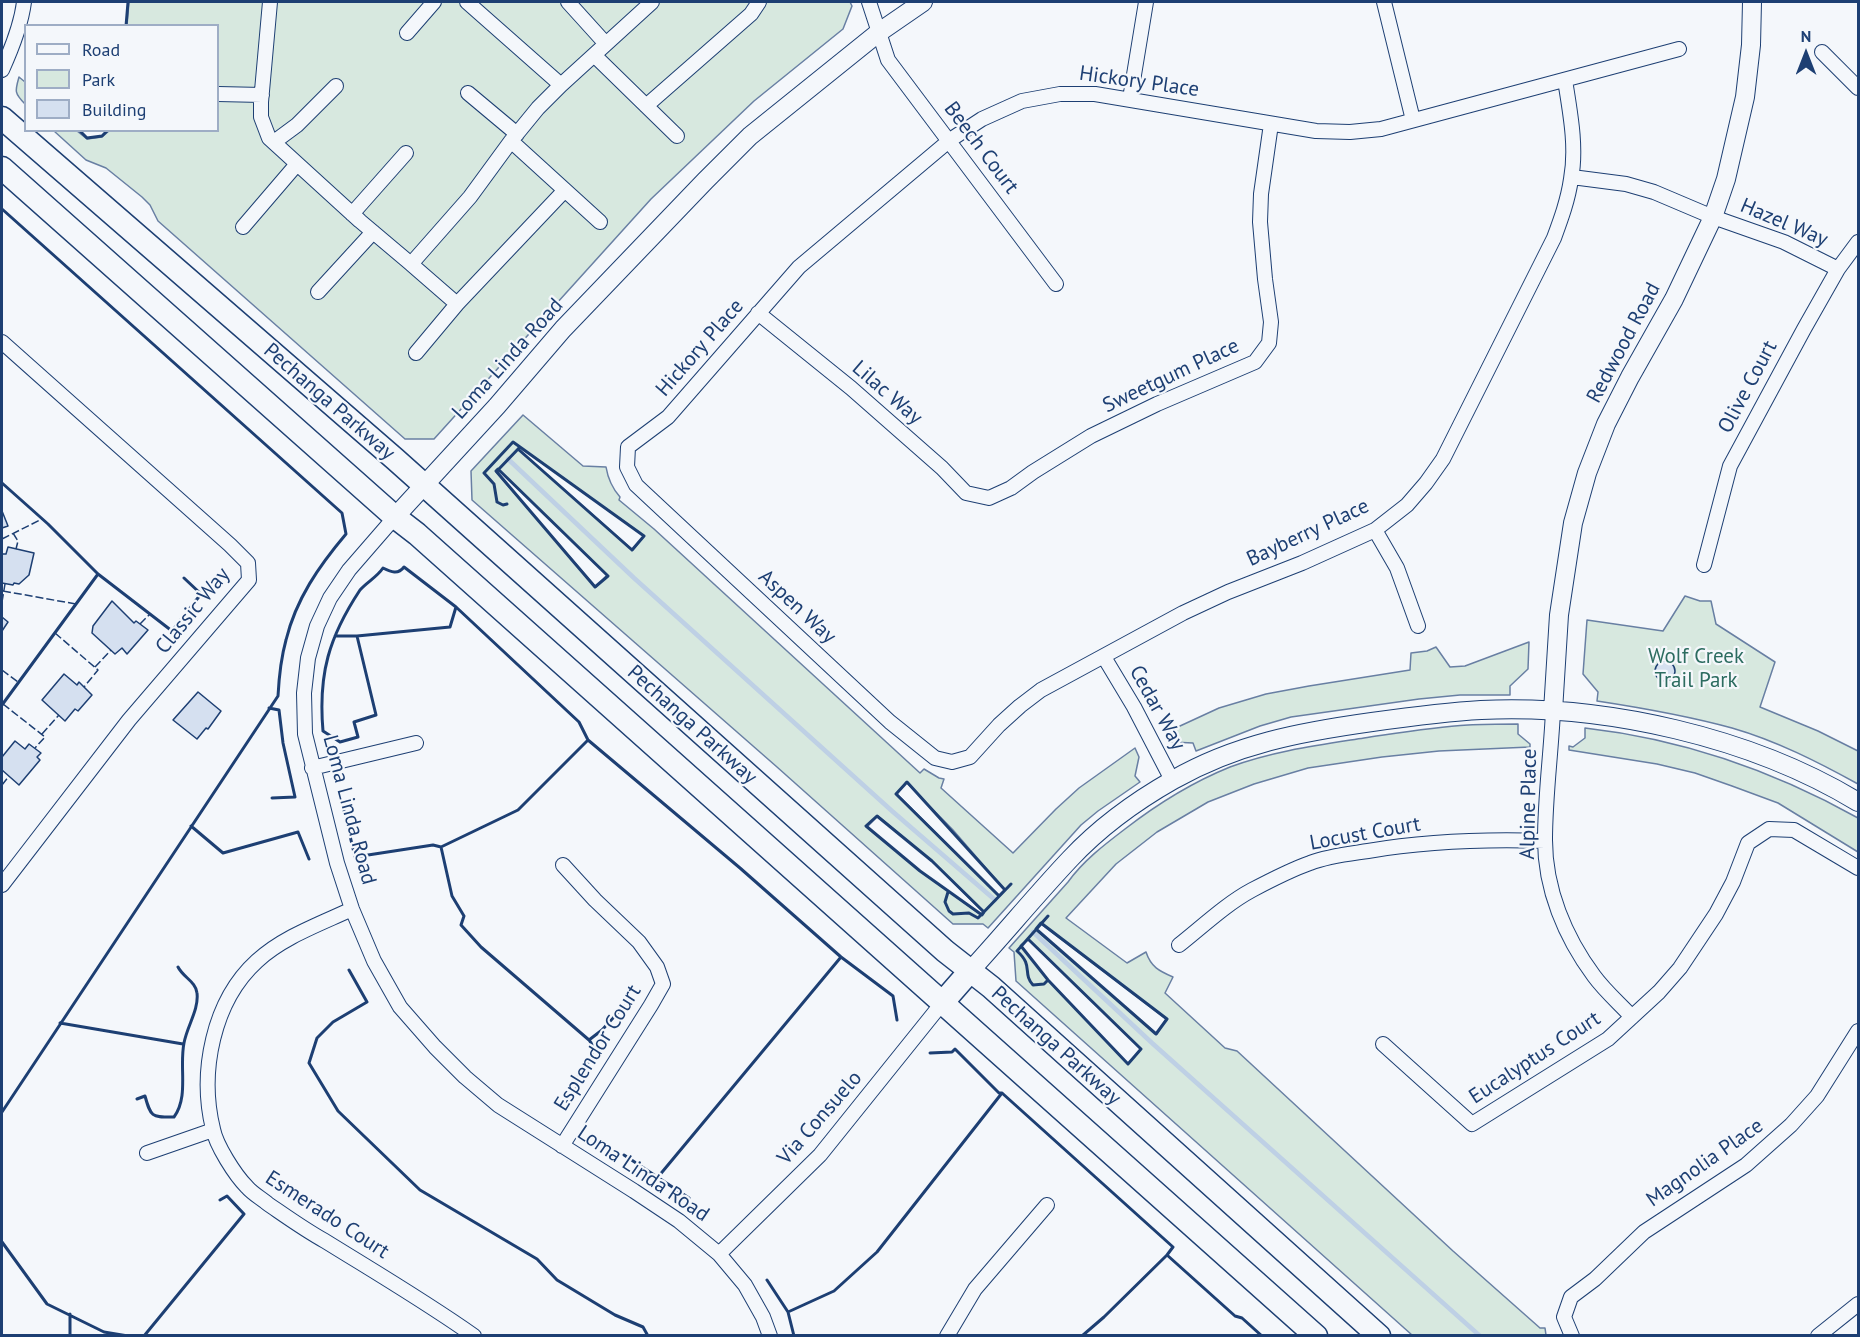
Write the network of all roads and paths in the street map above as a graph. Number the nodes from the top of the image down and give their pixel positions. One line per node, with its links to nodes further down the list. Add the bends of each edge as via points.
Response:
1 (24, 2): 19 (street, via 22,18)
2 (270, 2): 26 (street)
3 (434, 2): 13 (street)
4 (467, 2): 21 (street)
5 (568, 2): 15 (street)
6 (652, 2): 15 (street)
7 (759, 2): 28 (street, via 751,14)
8 (869, 2): 14 (street, Beech Court)
9 (923, 2): 14 (street, Loma Linda Road)
10 (1146, 2): 27 (street)
11 (1384, 2): 30 (street)
12 (1752, 2): 42 (street, Redwood Road, via 1745,97 1729,169)
13 (408, 33)
14 (878, 33): 34 (street, Beech Court, via 888,60); 56 (street, Loma Linda Road, via 750,136 564,329)
15 (606, 44): 18 (street)
16 (1679, 49): 20 (street, Hickory Place)
17 (1822, 52): 23 (street)
18 (594, 55): 21 (street); 28 (street)
19 (2, 70)
20 (1565, 80): 30 (street, Hickory Place); 39 (street, Bayberry Place, via 1573,144)
21 (561, 85): 33 (street)
22 (336, 86): 35 (street)
23 (1858, 88)
24 (468, 93): 33 (street)
25 (219, 94): 26 (street)
26 (262, 95): 35 (street, via 261,117)
27 (1130, 99): 31 (street, Hickory Place); 34 (street, Hickory Place, via 1060,93 1022,100)
28 (646, 106): 32 (street)
29 (2, 118): 56 (main road, Pechanga Parkway)
30 (1413, 120): 31 (street, Hickory Place, via 1350,132)
31 (1271, 124): 57 (street, Sweetgum Place, via 1260,222 1271,322 1269,343 1255,362 1091,436 1011,489)
32 (676, 136)
33 (514, 137): 40 (street); 47 (street, via 470,197)
34 (950, 140): 49 (street, Beech Court); 52 (street, Hickory Place, via 799,267)
35 (274, 142): 37 (street)
36 (406, 153): 41 (street)
37 (297, 164): 41 (street); 44 (street)
38 (2, 168): 58 (main road, Pechanga Parkway)
39 (1572, 177): 42 (street, Hazel Way, via 1626,184); 59 (street, Bayberry Place, via 1554,238 1443,459 1407,505)
40 (565, 190): 43 (street); 51 (street)
41 (352, 214): 45 (street)
42 (1713, 217): 48 (street, Hazel Way, via 1784,242); 63 (street, Redwood Road, via 1674,300 1606,424 1587,473 1574,523 1559,615)
43 (600, 222)
44 (243, 227)
45 (373, 232): 47 (street); 50 (street)
46 (1858, 242): 48 (street, Olive Court)
47 (411, 264): 51 (street)
48 (1838, 269): 60 (street, Olive Court, via 1730,466)
49 (1056, 284)
50 (318, 292)
51 (457, 304): 54 (street)
52 (758, 313): 55 (street, Hickory Place, via 668,417 628,447); 57 (street, Lilac Way, via 851,388 966,493)
53 (2, 342): 72 (street, Classic Way, via 230,545 248,564 249,580 129,720)
54 (416, 353)
55 (627, 466): 65 (street, Aspen Way, via 636,485 890,722 935,758)
56 (425, 485): 58 (street, Loma Linda Road); 75 (main road, Pechanga Parkway, via 945,951)
57 (989, 498)
58 (395, 517): 66 (street, Loma Linda Road, via 349,570 317,626 304,693 305,734); 76 (main road, Pechanga Parkway)
59 (1375, 530): 61 (street, via 1397,568); 62 (street, Bayberry Place, via 1219,596)
60 (1704, 565)
61 (1418, 627)
62 (1104, 657): 65 (street, Bayberry Place, via 1041,690 999,725 970,757); 67 (street, Cedar Way)
63 (1553, 711): 67 (street, via 1470,711 1302,733 1238,749); 68 (street, via 1640,722 1693,734 1797,771); 69 (street, Alpine Place)
64 (416, 742): 66 (street)
65 (952, 762)
66 (312, 768): 73 (street, Loma Linda Road)
67 (1172, 780): 75 (street, via 1117,818 1071,857)
68 (1858, 802)
69 (1545, 841): 74 (street, Locust Court, via 1422,844 1312,862 1250,891); 77 (street, Alpine Place, via 1559,916 1595,978)
70 (563, 865): 81 (street, Esplendor Court, via 639,942 657,967 663,984)
71 (1858, 867): 77 (street, Eucalyptus Court, via 1794,830 1769,829 1748,843 1716,914 1680,968)
72 (2, 885)
73 (352, 909): 80 (street, Esmerado Court, via 282,943 257,961 227,999 218,1019 208,1074); 81 (street, Loma Linda Road, via 374,961 400,1006 435,1047 498,1105)
74 (1179, 945)
75 (971, 970): 76 (main road); 90 (main road, Pechanga Parkway)
76 (943, 1002): 84 (street, Via Consuelo, via 820,1155); 89 (main road, Pechanga Parkway)
77 (1632, 1017): 79 (street, Eucalyptus Court, via 1608,1039 1472,1124)
78 (1858, 1030): 91 (street, Magnolia Place, via 1817,1096 1791,1125 1746,1165 1644,1232 1595,1280 1571,1297 1564,1317)
79 (1383, 1044)
80 (213, 1131): 82 (street); 86 (street, Esmerado Court, via 231,1167 248,1188 292,1221)
81 (562, 1146): 84 (street, Loma Linda Road, via 661,1209)
82 (147, 1154)
83 (1047, 1205): 88 (street, via 975,1289)
84 (719, 1254): 87 (street, Loma Linda Road, via 745,1285)
85 (1858, 1304): 92 (street)
86 (474, 1335)
87 (770, 1335)
88 (947, 1335)
89 (1316, 1335)
90 (1379, 1335)
91 (1572, 1335)
92 (1818, 1335)

